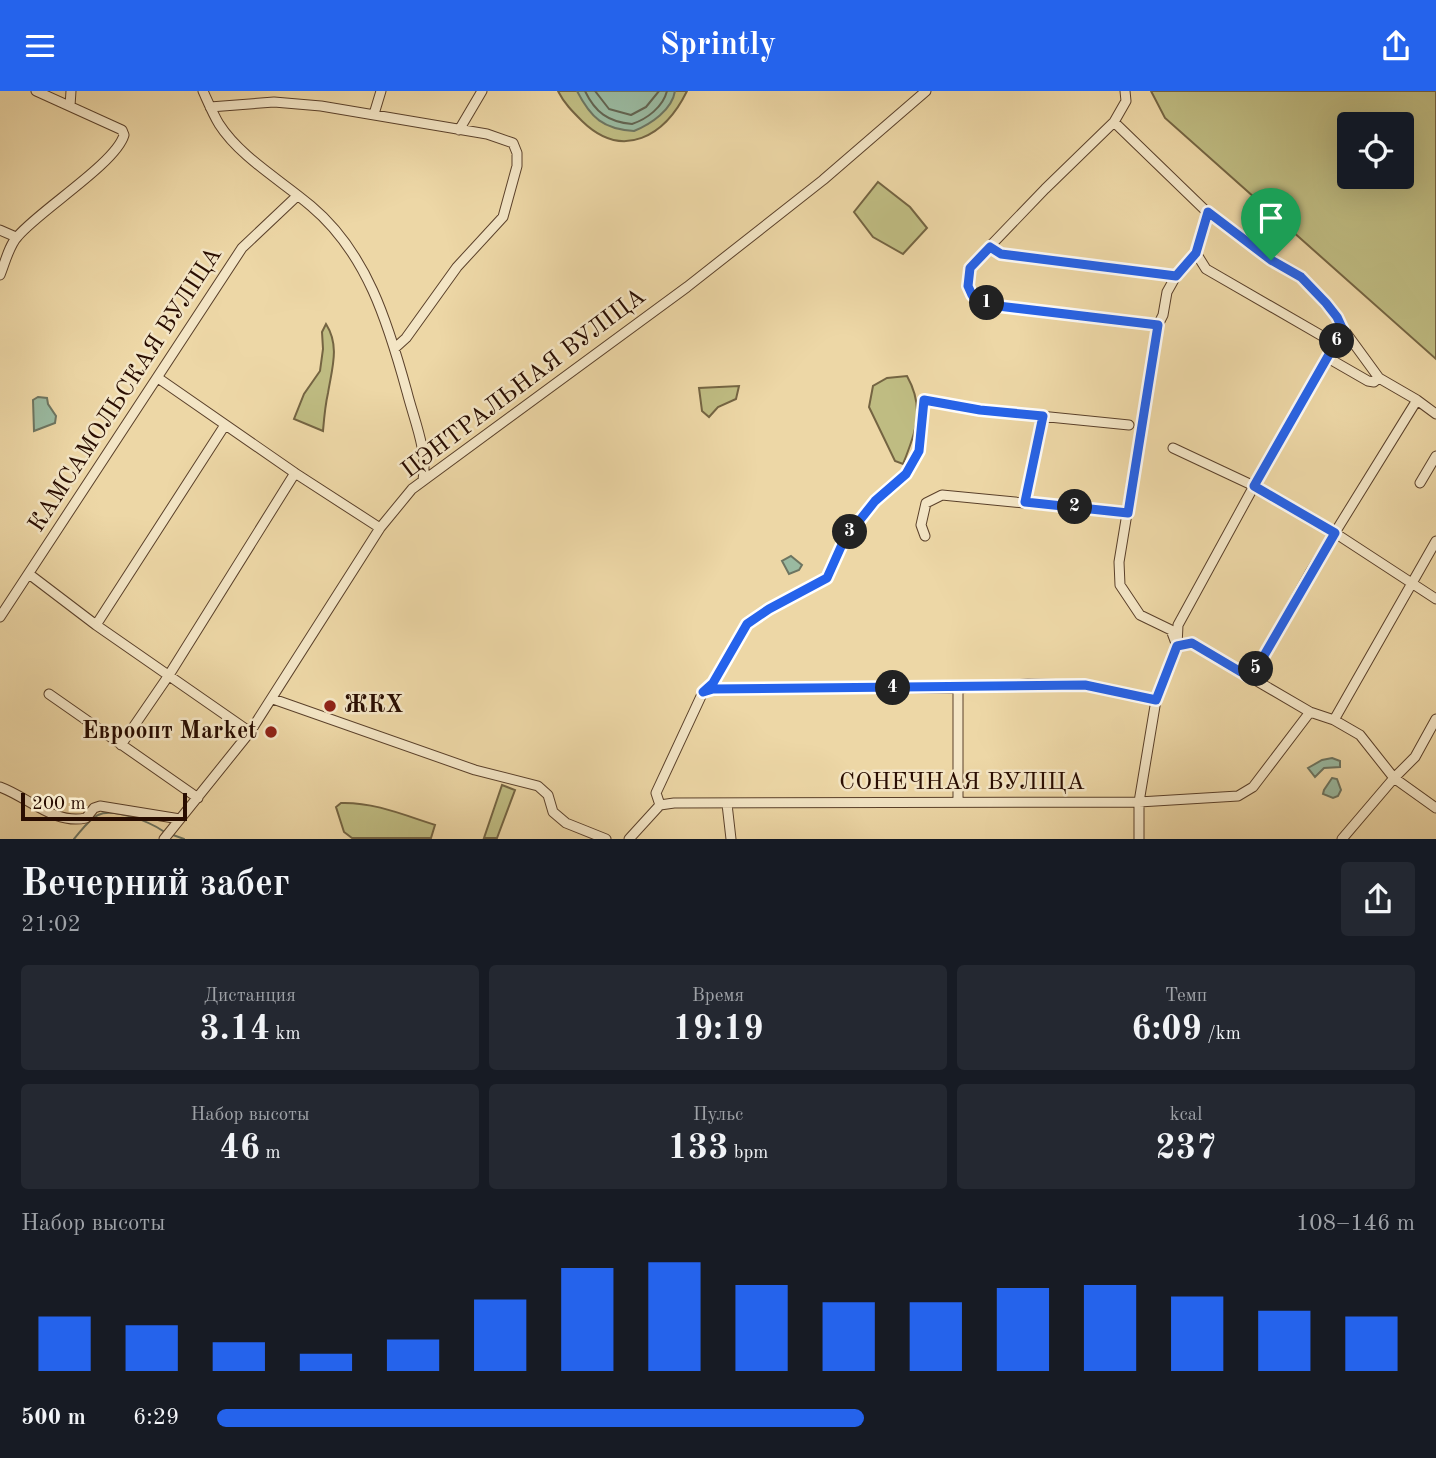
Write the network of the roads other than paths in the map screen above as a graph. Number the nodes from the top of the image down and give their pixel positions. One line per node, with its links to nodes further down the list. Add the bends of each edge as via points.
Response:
1 (36, 91): 8 (street)
2 (71, 91): 8 (street)
3 (203, 91): 9 (street)
4 (381, 91): 10 (street)
5 (482, 91): 12 (street)
6 (926, 91): 36 (street, ЦЭНТРАЛЬНАЯ ВУЛІЦА, via 823,180 687,287)
7 (1125, 91): 11 (street, via 1126,101)
8 (70, 106): 16 (street, via 122,130 122,143)
9 (210, 107): 10 (street, via 274,102); 13 (street, via 220,127)
10 (374, 114): 12 (street)
11 (1114, 122): 14 (street); 17 (street)
12 (459, 130): 24 (street, via 513,143 517,166 506,210)
13 (297, 196): 24 (street, via 312,206 360,264); 26 (street, КАМСАМОЛЬСКАЯ ВУЛІЦА, via 242,248)
14 (1208, 212): 18 (street); 22 (street, via 1301,277)
15 (0, 230): 16 (street)
16 (16, 237): 19 (street)
17 (990, 247): 20 (street, via 1001,254); 21 (street, via 970,268 968,286 980,302)
18 (1196, 253): 20 (street); 23 (street, via 1206,269)
19 (0, 275)
20 (1176, 276): 21 (street)
21 (1158, 325): 40 (street)
22 (1343, 330): 23 (street); 27 (street)
23 (1336, 344): 25 (street)
24 (395, 348): 36 (street, via 424,457)
25 (1328, 358): 27 (street, via 1368,381); 38 (street)
26 (158, 378): 31 (street); 45 (street, КАМСАМОЛЬСКАЯ ВУЛІЦА)
27 (1379, 378): 28 (street)
28 (1417, 400): 29 (street); 42 (street)
29 (1436, 414)
30 (1043, 416): 32 (street); 39 (street); 54 (street, via 924,400 922,440 906,474 875,501 844,540 827,578 747,624 713,683)
31 (225, 425): 35 (street); 49 (street)
32 (1129, 425)
33 (1173, 448): 38 (street)
34 (1436, 456): 37 (street)
35 (295, 474): 41 (street); 51 (street)
36 (422, 480): 41 (street, ЦЭНТРАЛЬНАЯ ВУЛІЦА)
37 (1420, 483)
38 (1254, 486): 42 (street); 50 (street, via 1178,625)
39 (1025, 502): 40 (street); 43 (street, via 942,495 926,503 920,525)
40 (1128, 513): 50 (street, via 1119,562 1120,585 1140,615 1171,630)
41 (380, 528): 56 (street, ЦЭНТРАЛЬНАЯ ВУЛІЦА)
42 (1335, 533): 46 (street); 52 (street)
43 (925, 536)
44 (1436, 541): 46 (street)
45 (29, 574): 48 (street, КАМСАМОЛЬСКАЯ ВУЛІЦА); 49 (street)
46 (1410, 583): 47 (street); 60 (street)
47 (1436, 599)
48 (0, 617)
49 (96, 625): 51 (street)
50 (1177, 646): 52 (street, via 1192,643); 57 (street)
51 (169, 675): 61 (street); 62 (street)
52 (1251, 678): 58 (street)
53 (958, 688): 54 (street); 57 (street, via 1085,685); 66 (street)
54 (703, 692): 69 (street, via 656,793)
55 (49, 694): 62 (street)
56 (272, 699): 61 (street, ЦЭНТРАЛЬНАЯ ВУЛІЦА); 73 (street, via 475,770 538,786 548,795 553,812 566,823)
57 (1156, 700): 67 (street)
58 (1310, 712): 60 (street); 67 (street, СОНЕЧНАЯ ВУЛІЦА, via 1246,793)
59 (1436, 719): 63 (street, via 1415,757)
60 (1334, 720): 63 (street, via 1360,735)
61 (250, 732): 65 (street, ЦЭНТРАЛЬНАЯ ВУЛІЦА)
62 (121, 745): 65 (street)
63 (1394, 778): 70 (street); 77 (street)
64 (0, 787): 71 (street, via 67,819 86,818 100,806)
65 (198, 798): 71 (street, ЦЭНТРАЛЬНАЯ ВУЛІЦА)
66 (958, 801): 67 (street, СОНЕЧНАЯ ВУЛІЦА); 68 (street, СОНЕЧНАЯ ВУЛІЦА)
67 (1139, 802): 76 (street)
68 (727, 804): 69 (street, СОНЕЧНАЯ ВУЛІЦА); 75 (street)
69 (660, 805): 74 (street)
70 (1436, 808)
71 (180, 819): 72 (street, ЦЭНТРАЛЬНАЯ ВУЛІЦА)
72 (164, 838)
73 (606, 838)
74 (629, 838)
75 (731, 838)
76 (1139, 838)
77 (1342, 838)

